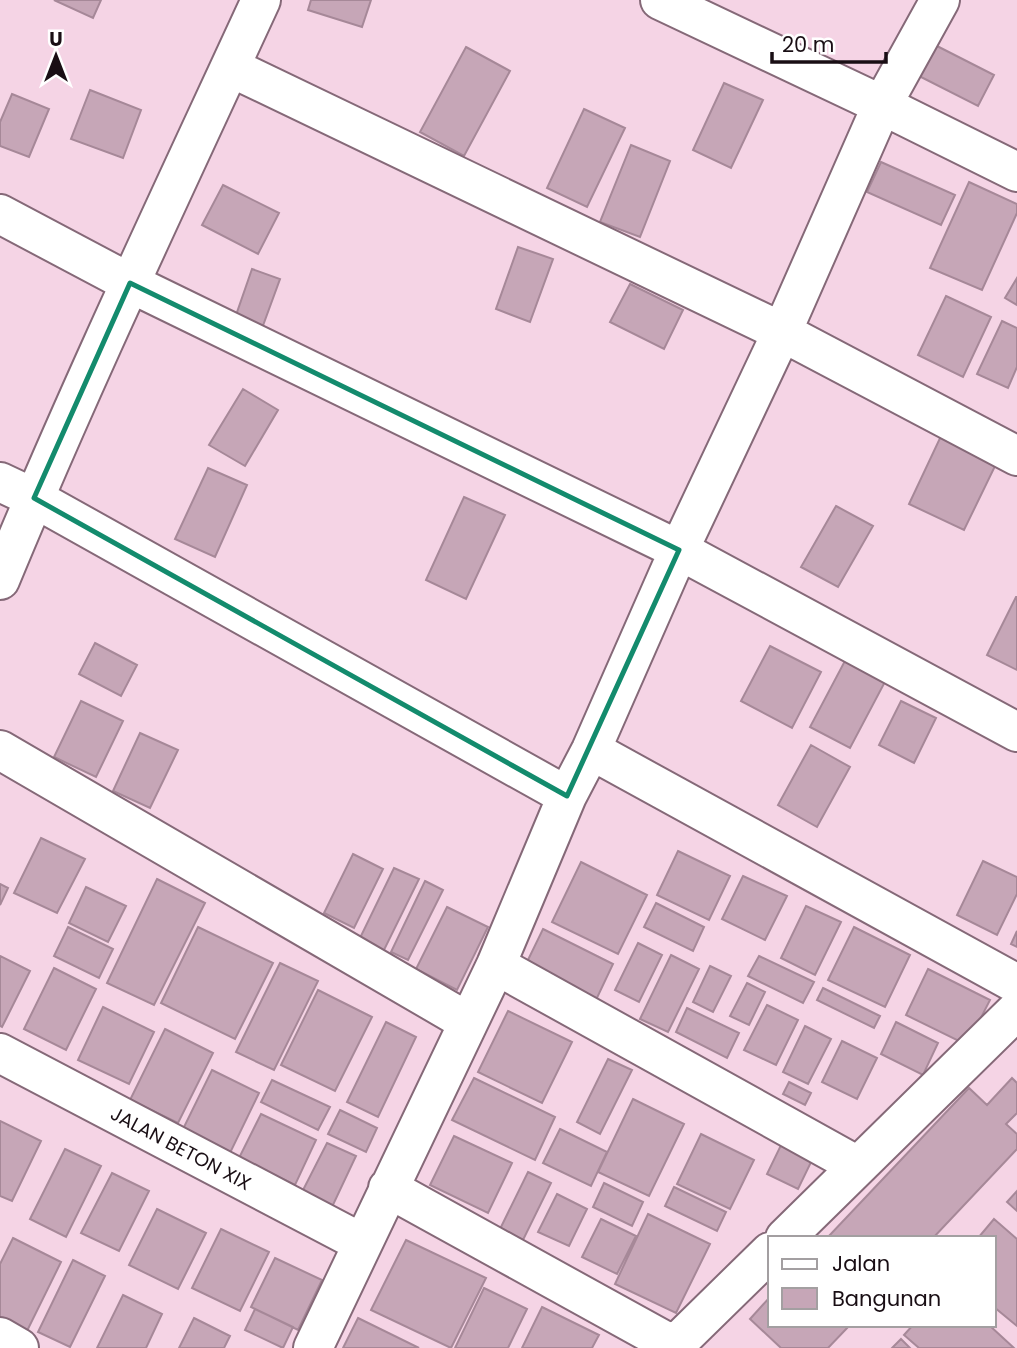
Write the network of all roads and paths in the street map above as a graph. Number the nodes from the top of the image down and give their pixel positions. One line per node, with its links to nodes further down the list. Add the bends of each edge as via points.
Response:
1 (261, 0): 4 (street)
2 (660, 0): 5 (street)
3 (940, 0): 5 (street)
4 (230, 67): 8 (street); 9 (street)
5 (882, 105): 6 (street); 9 (street)
6 (1017, 173)
7 (0, 214): 8 (street)
8 (130, 283): 12 (street); 13 (street)
9 (782, 332): 10 (street); 13 (street)
10 (1017, 456)
11 (0, 482): 12 (street)
12 (34, 498): 14 (street); 18 (street)
13 (679, 550): 15 (street); 17 (street)
14 (0, 580)
15 (1017, 732)
16 (0, 750): 22 (street)
17 (591, 750): 18 (street); 20 (street)
18 (567, 796): 19 (street)
19 (496, 965): 22 (street); 24 (street)
20 (1017, 984)
21 (1017, 1010): 24 (street)
22 (468, 1022): 25 (street)
23 (0, 1054): 27 (street, JALAN BETON XIX)
24 (858, 1166): 26 (street)
25 (388, 1188): 27 (street); 30 (street)
26 (787, 1236)
27 (362, 1243): 32 (street)
28 (768, 1254): 30 (street)
29 (0, 1337): 31 (street)
30 (674, 1347)
31 (19, 1348)
32 (313, 1348)

